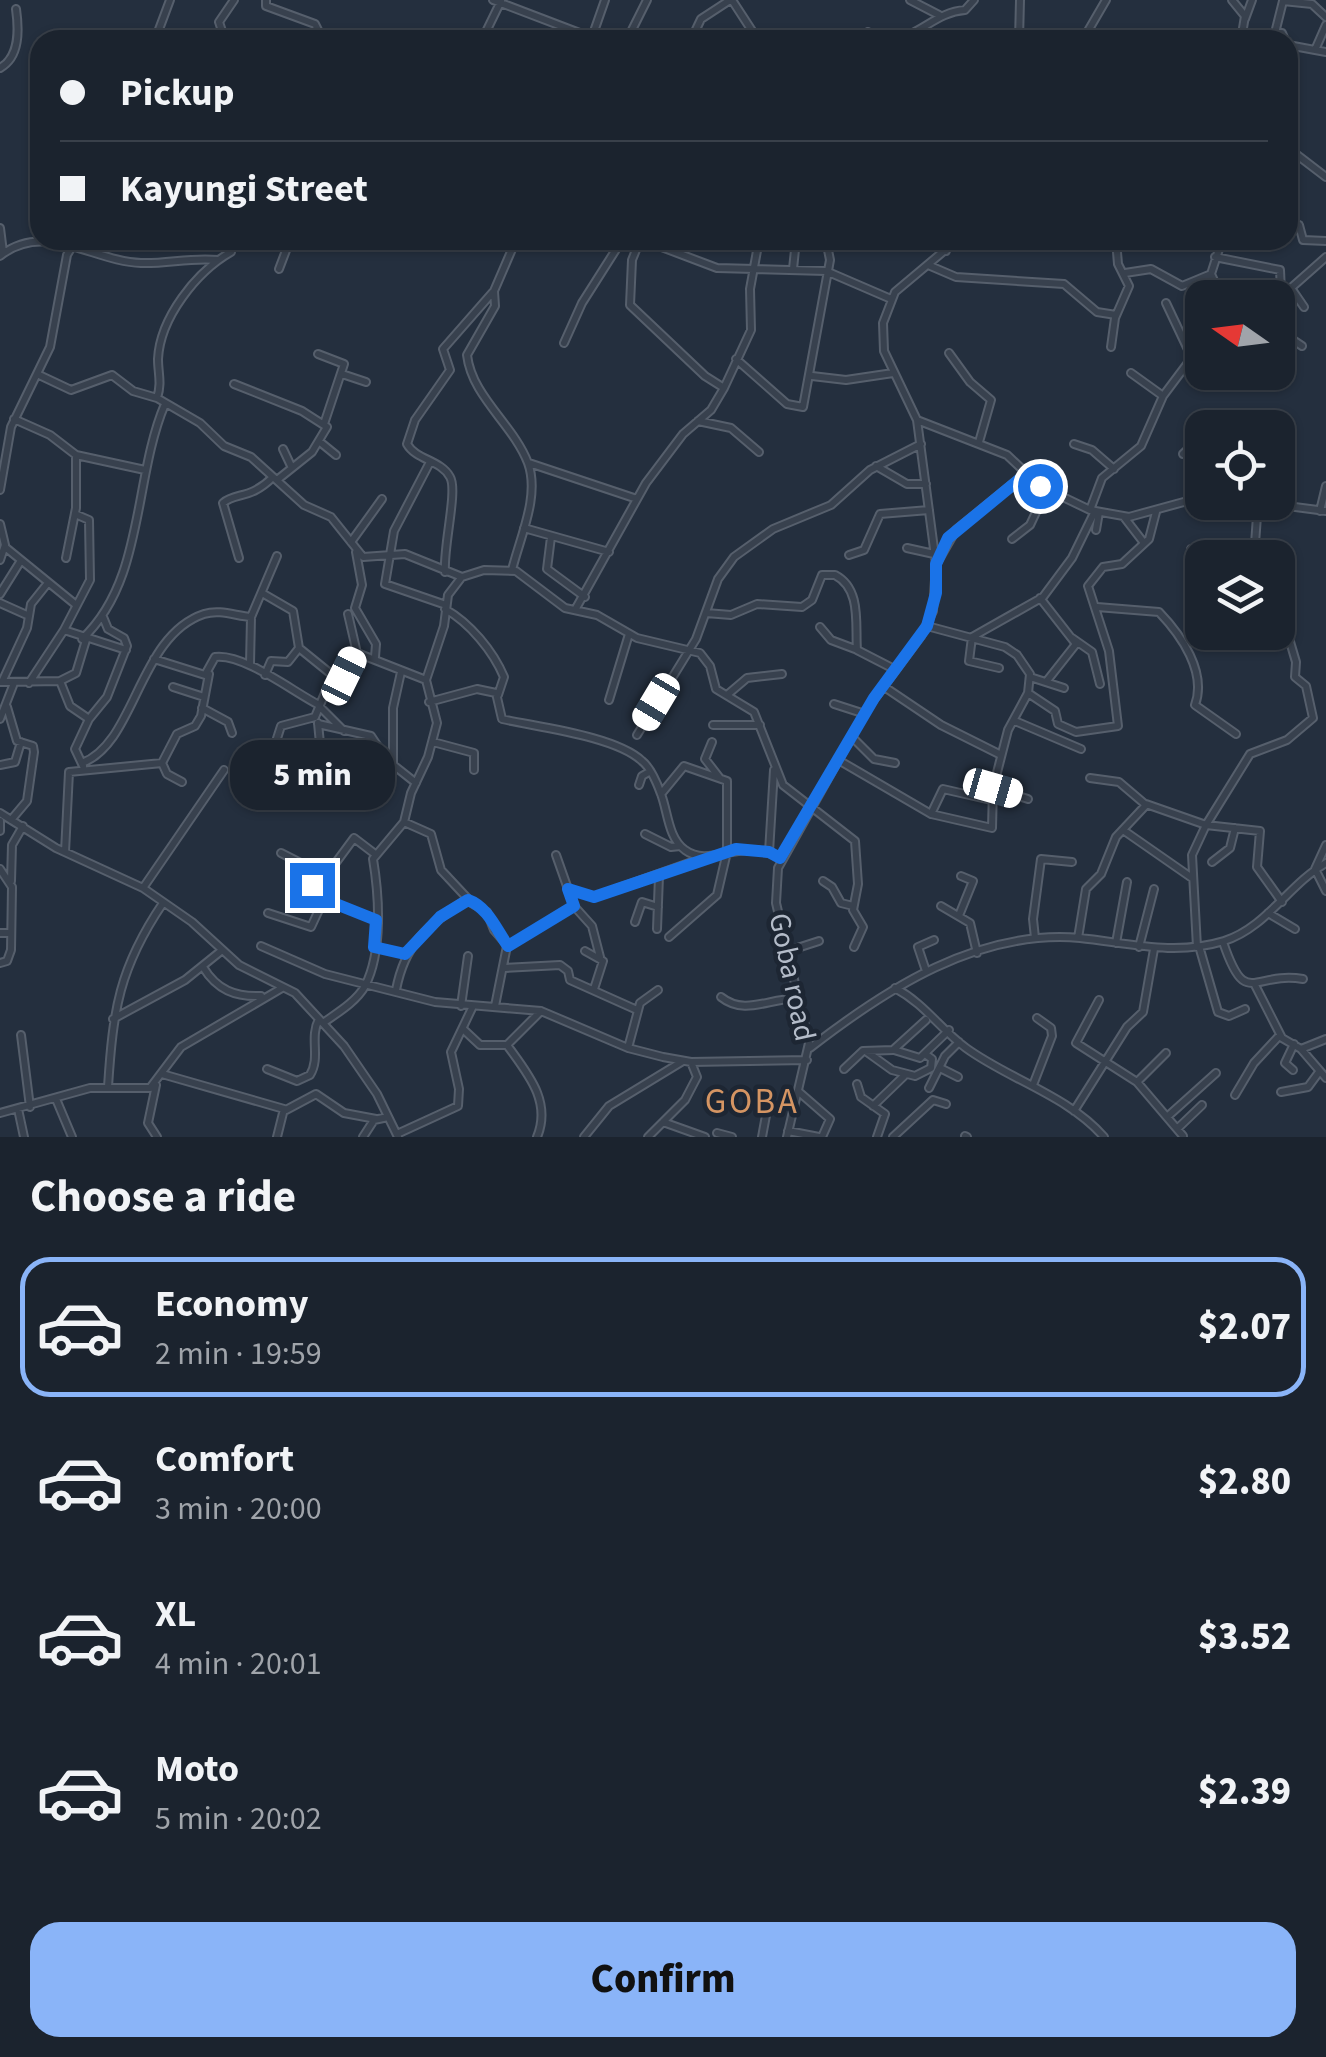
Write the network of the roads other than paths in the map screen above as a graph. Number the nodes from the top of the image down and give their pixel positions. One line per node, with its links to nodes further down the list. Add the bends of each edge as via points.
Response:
1 (170, 0): 23 (street)
2 (234, 0): 24 (street, via 219,22)
3 (266, 0): 25 (street, via 274,13)
4 (492, 0): 15 (street)
5 (605, 0): 27 (street)
6 (647, 0): 28 (street)
7 (712, 0): 16 (street)
8 (731, 0): 16 (street); 30 (street)
9 (910, 0): 18 (street)
10 (974, 0): 18 (street, via 965,10)
11 (1020, 0): 32 (street)
12 (1106, 0): 33 (street)
13 (1232, 0): 20 (street)
14 (1252, 0): 20 (street)
15 (501, 2): 22 (street); 26 (street)
16 (720, 7): 29 (street)
17 (16, 9): 39 (street, via 16,45)
18 (939, 16): 31 (street)
19 (1326, 17): 35 (street, via 1312,4 1283,2)
20 (1245, 20): 34 (street)
21 (1326, 25): 37 (street)
22 (569, 29)
23 (159, 30)
24 (221, 30)
25 (318, 30)
26 (487, 30)
27 (597, 30)
28 (632, 30)
29 (696, 30)
30 (751, 30)
31 (919, 30)
32 (1019, 30)
33 (1089, 30)
34 (1243, 30)
35 (1277, 30)
36 (1298, 45): 37 (street)
37 (1315, 50): 38 (street)
38 (1326, 52)
39 (0, 68)
40 (1298, 157): 41 (street)
41 (1326, 177)
42 (1298, 225): 44 (street, via 1303,240)
43 (0, 228): 60 (street)
44 (1326, 242)
45 (30, 245): 60 (street)
46 (72, 250): 91 (street)
47 (100, 250): 63 (street, via 142,263)
48 (286, 250): 66 (street)
49 (512, 250): 74 (street)
50 (616, 250): 81 (street)
51 (637, 250): 96 (street, via 630,305)
52 (669, 250): 67 (street, via 717,268)
53 (758, 250): 67 (street)
54 (795, 250): 65 (street)
55 (826, 250): 68 (street)
56 (1117, 250): 69 (street)
57 (1218, 250): 61 (street)
58 (946, 251): 64 (street)
59 (231, 252): 63 (street)
60 (2, 254)
61 (1215, 257): 70 (street); 72 (street, via 1280,270)
62 (1326, 258): 73 (street)
63 (218, 260): 98 (street, via 169,319)
64 (928, 264): 76 (street); 79 (street, via 956,277 1064,284 1097,312)
65 (793, 268): 67 (street); 68 (street)
66 (279, 269)
67 (755, 270): 87 (street, via 751,330)
68 (826, 271): 76 (street); 93 (street)
69 (1125, 273): 70 (street, via 1151,269 1182,286); 79 (street, via 1127,293)
70 (1211, 274): 71 (street)
71 (1214, 280)
72 (1280, 280)
73 (1295, 285)
74 (494, 291): 114 (street, via 444,349 450,370 408,439 408,449); 115 (street, via 495,306 467,360)
75 (1295, 294): 78 (street)
76 (891, 299): 89 (street, Goba road, via 882,336)
77 (1166, 302): 82 (street)
78 (1304, 307)
79 (1116, 316): 83 (street)
80 (1295, 341): 84 (street)
81 (564, 343)
82 (1185, 343)
83 (1110, 346)
84 (1302, 346)
85 (948, 352): 107 (street, via 991,400)
86 (318, 354): 92 (street, via 344,362)
87 (736, 359): 93 (street, via 797,409); 96 (street)
88 (1185, 368): 97 (street)
89 (893, 373): 93 (street, via 846,380); 103 (street, Goba road)
90 (1131, 373): 97 (street)
91 (37, 374): 98 (street, via 71,390 112,375); 101 (street)
92 (342, 374): 94 (street); 105 (street)
93 (812, 376)
94 (366, 382)
95 (234, 384): 105 (street)
96 (724, 388): 100 (street)
97 (1164, 396): 118 (street, via 1141,446)
98 (157, 398): 99 (street)
99 (165, 404): 119 (street); 121 (street)
100 (712, 410): 102 (street); 104 (street)
101 (14, 419): 112 (street, via 50,434); 124 (street)
102 (697, 420): 104 (street); 127 (street)
103 (917, 420): 107 (street); 108 (street, Goba road)
104 (713, 422): 111 (street)
105 (324, 424): 106 (street)
106 (320, 442): 113 (street); 117 (street)
107 (980, 442): 120 (street)
108 (921, 444): 116 (street); 122 (street, Goba road)
109 (1074, 444): 118 (street)
110 (283, 449): 117 (street)
111 (758, 452)
112 (76, 455): 119 (street); 134 (street)
113 (336, 455)
114 (430, 462): 149 (street); 158 (street, via 450,477 454,492)
115 (528, 463): 127 (street); 137 (street)
116 (876, 466): 122 (street, via 907,484); 170 (street, via 830,504 746,546 718,579)
117 (292, 468): 121 (street)
118 (1114, 468): 131 (street, via 1102,478)
119 (145, 470): 173 (street, via 120,586)
120 (1026, 474): 125 (street); 156 (street, via 956,530)
121 (275, 478): 142 (street, via 304,505 332,517); 154 (street, via 250,496 223,503)
122 (926, 484): 130 (street, Goba road)
123 (1326, 486): 132 (street)
124 (0, 490)
125 (1046, 491): 131 (street); 141 (street, via 1027,528)
126 (382, 499): 142 (street)
127 (636, 499): 147 (street)
128 (1185, 503): 133 (street)
129 (1295, 508): 132 (street)
130 (929, 510): 148 (street, Goba road); 150 (street, via 880,514 862,552)
131 (1094, 511): 135 (street); 138 (street); 164 (street, via 1072,558)
132 (1323, 511)
133 (1156, 512): 135 (street); 143 (street)
134 (75, 514): 153 (street); 166 (street, via 88,517 91,560 90,580)
135 (1124, 517): 143 (street)
136 (0, 524): 139 (street)
137 (524, 528): 140 (street); 157 (street)
138 (1096, 530)
139 (1, 535): 144 (street)
140 (550, 537): 147 (street); 163 (street, via 547,569)
141 (1012, 539)
142 (351, 542): 146 (street)
143 (1144, 543): 168 (street, via 1089,581)
144 (5, 546): 152 (street); 155 (street)
145 (907, 548): 148 (street)
146 (356, 551): 149 (street, via 369,558); 188 (street, via 362,585 355,608 376,644)
147 (609, 552): 163 (street)
148 (935, 554): 156 (street, Goba road)
149 (388, 555): 158 (street, via 413,556); 167 (street, via 386,586)
150 (849, 555)
151 (277, 556): 161 (street)
152 (1, 557)
153 (66, 558)
154 (239, 558)
155 (20, 562): 160 (street); 162 (street)
156 (936, 564): 175 (street, Goba road)
157 (512, 570): 159 (street); 169 (street)
158 (445, 572): 159 (street)
159 (462, 578): 167 (street)
160 (47, 584): 166 (street); 172 (street)
161 (262, 593): 174 (street); 182 (street, via 295,613)
162 (0, 594)
163 (585, 597): 169 (street)
164 (1040, 598): 179 (street); 180 (street)
165 (0, 602): 172 (street)
166 (75, 604): 177 (street)
167 (445, 607): 199 (street); 210 (street, via 494,658 504,677)
168 (1096, 607): 209 (street, via 1118,726 1068,730); 229 (street, via 1159,612 1189,653 1196,705)
169 (575, 610): 178 (street)
170 (706, 613): 183 (street); 185 (street, via 731,615 756,604 802,606 812,600 822,575 834,575 850,590)
171 (348, 614): 187 (street)
172 (29, 616): 201 (street)
173 (102, 617): 181 (street); 184 (street, via 124,638)
174 (251, 618): 189 (street, via 200,616); 190 (street)
175 (927, 626): 179 (street); 192 (street, Goba road)
176 (820, 627): 185 (street, via 831,640)
177 (64, 630): 181 (street); 203 (street)
178 (629, 634): 183 (street); 213 (street)
179 (972, 638): 191 (street, via 969,661); 198 (street, via 1012,651)
180 (1072, 638): 204 (street, via 1074,648); 205 (street, via 1094,656)
181 (84, 639): 184 (street); 200 (street, via 76,673)
182 (298, 648): 196 (street, via 288,662 272,661); 197 (street)
183 (689, 649): 211 (street, via 706,660 713,685); 228 (street)
184 (126, 650): 221 (street, via 107,697)
185 (857, 650): 192 (street)
186 (1292, 650): 262 (street, via 1294,677 1306,686 1314,718 1288,740 1250,754)
187 (357, 653): 188 (street); 197 (street)
188 (375, 658): 193 (street)
189 (154, 659): 194 (street); 241 (street, via 113,736)
190 (250, 664): 194 (street, via 217,655); 196 (street)
191 (999, 668)
192 (896, 670): 206 (street, Goba road)
193 (401, 672): 199 (street); 242 (street)
194 (208, 674): 212 (street)
195 (782, 674): 211 (street, via 748,678)
196 (264, 675): 216 (street)
197 (336, 678): 216 (street)
198 (1030, 678): 204 (street); 209 (street)
199 (426, 680): 214 (street)
200 (60, 681): 203 (street); 221 (street, via 70,706)
201 (1, 682): 202 (street)
202 (14, 682): 203 (street); 217 (street)
203 (29, 682)
204 (1046, 682): 208 (street)
205 (1100, 684)
206 (882, 686): 219 (street, Goba road); 235 (street)
207 (173, 687): 212 (street)
208 (1064, 688)
209 (1028, 693): 223 (street)
210 (498, 695): 214 (street, via 477,689); 246 (street, via 502,719 628,752)
211 (727, 695): 225 (street, via 749,707)
212 (204, 697): 218 (street)
213 (609, 700)
214 (429, 702): 232 (street, via 436,716)
215 (834, 704): 219 (street)
216 (319, 705): 222 (street); 226 (street)
217 (7, 707): 220 (street); 231 (street)
218 (202, 708): 227 (street, via 228,722); 238 (street, via 195,726 177,734)
219 (865, 714): 230 (street, Goba road)
220 (0, 719)
221 (88, 719): 241 (street, via 74,750)
222 (317, 720): 226 (street); 239 (street); 253 (street, via 282,726)
223 (1015, 721): 234 (street); 235 (street)
224 (713, 725): 225 (street)
225 (760, 725): 243 (street)
226 (345, 732): 242 (street, via 371,736)
227 (232, 733)
228 (636, 734)
229 (1236, 734)
230 (853, 738): 236 (street, Goba road); 240 (street, via 874,758)
231 (20, 742): 237 (street, via 15,762); 260 (street, via 33,746 26,806)
232 (433, 742): 245 (street, via 474,753); 250 (street)
233 (712, 742): 247 (street, via 705,759)
234 (1081, 749)
235 (1001, 756): 252 (street)
236 (840, 761): 258 (street, Goba road); 259 (street)
237 (0, 764)
238 (162, 764): 241 (street); 249 (street)
239 (322, 764)
240 (895, 764)
241 (83, 765): 271 (street, via 66,778)
242 (393, 765): 250 (street)
243 (775, 769): 258 (street, via 783,785); 272 (street)
244 (224, 770): 290 (street)
245 (474, 770)
246 (650, 772): 251 (street); 254 (street)
247 (719, 778): 254 (street, via 684,766); 270 (street, via 728,783)
248 (1090, 778): 257 (street, via 1119,782)
249 (182, 782)
250 (416, 783): 261 (street)
251 (639, 785)
252 (993, 788): 255 (street); 256 (street)
253 (260, 792)
254 (661, 794): 269 (street)
255 (991, 800): 259 (street, via 943,788); 259 (street, via 992,828)
256 (1028, 800)
257 (1146, 804): 262 (street); 265 (street)
258 (814, 806): 277 (street, Goba road); 299 (street, via 856,841)
259 (931, 814)
260 (3, 816): 263 (street); 266 (street)
261 (404, 822): 274 (street); 295 (street, via 432,834 441,870)
262 (1206, 825): 264 (street); 286 (street, via 1192,855)
263 (23, 826): 271 (street); 289 (street, via 12,845)
264 (1235, 828): 279 (street, via 1230,848); 296 (street, via 1260,831 1257,867)
265 (1123, 830): 286 (street); 313 (street, via 1083,894)
266 (0, 832)
267 (645, 834): 269 (street)
268 (1326, 845): 281 (street)
269 (680, 846): 276 (street)
270 (727, 850): 272 (street); 276 (street); 311 (street, via 717,895)
271 (64, 852): 290 (street)
272 (769, 852): 277 (street)
273 (282, 854): 283 (street)
274 (375, 854): 283 (street, via 354,838 327,876); 305 (street)
275 (556, 855): 291 (street)
276 (704, 858): 284 (street)
277 (780, 858): 327 (street, Goba road, via 776,903)
278 (1072, 862): 312 (street, via 1041,858)
279 (1212, 862)
280 (1326, 863): 281 (street)
281 (1315, 869): 293 (street); 296 (street)
282 (0, 870): 289 (street)
283 (317, 874): 294 (street, via 311,892)
284 (659, 876): 291 (street, via 592,898); 301 (street)
285 (961, 876): 304 (street, via 973,880)
286 (1193, 878): 323 (street)
287 (822, 881): 299 (street, via 841,903)
288 (1127, 882): 317 (street)
289 (12, 884): 310 (street)
290 (143, 888): 297 (street)
291 (568, 889): 298 (street)
292 (1154, 889): 322 (street)
293 (1326, 891)
294 (324, 900): 302 (street, via 308,928); 305 (street)
295 (469, 900): 319 (street, via 487,912); 329 (street, via 440,917)
296 (1282, 902): 303 (street)
297 (163, 903): 325 (street); 355 (street, via 128,959)
298 (574, 906): 319 (street); 331 (street, via 592,926)
299 (853, 906): 321 (street, via 863,926)
300 (941, 906): 304 (street)
301 (658, 907): 306 (street, via 642,902); 307 (street)
302 (268, 913)
303 (1267, 913): 308 (street); 316 (street)
304 (961, 914): 328 (street, via 972,926)
305 (376, 920): 320 (street)
306 (634, 922)
307 (657, 929)
308 (1296, 929)
309 (0, 933): 310 (street)
310 (10, 933): 332 (street, via 9,957)
311 (669, 937)
312 (1035, 938): 313 (street); 328 (street)
313 (1078, 938): 317 (street)
314 (934, 940): 335 (street, via 918,947)
315 (819, 941): 327 (street)
316 (1223, 942): 323 (street); 338 (street, via 1236,974)
317 (1116, 944): 322 (street)
318 (261, 946): 337 (street)
319 (507, 946): 334 (street)
320 (374, 947): 329 (street); 337 (street)
321 (854, 947)
322 (1139, 947): 324 (street)
323 (1198, 947): 324 (street); 351 (street, via 1218,1012 1230,1016)
324 (1154, 949): 375 (street, via 1143,1012)
325 (221, 951): 333 (street); 340 (street)
326 (585, 952): 331 (street)
327 (788, 952): 346 (street, Goba road)
328 (977, 952): 335 (street)
329 (405, 954): 342 (street)
330 (468, 956): 348 (street)
331 (600, 956): 341 (street)
332 (0, 962)
333 (204, 967): 344 (street, via 234,994); 355 (street)
334 (504, 968): 341 (street, via 560,964 570,980); 350 (street)
335 (926, 971): 339 (street)
336 (1303, 979): 338 (street, via 1276,976)
337 (366, 984): 342 (street); 357 (street)
338 (1256, 986): 361 (street)
339 (894, 987): 359 (street); 367 (street)
340 (288, 988): 344 (street); 357 (street)
341 (594, 989): 352 (street)
342 (396, 990): 348 (street)
343 (658, 990): 352 (street)
344 (262, 996): 381 (street, via 180,1047)
345 (721, 997): 346 (street, via 752,1007)
346 (800, 999): 367 (street, Goba road)
347 (1099, 1000): 375 (street, via 1075,1041)
348 (461, 1006): 349 (street)
349 (473, 1006): 350 (street); 358 (street)
350 (495, 1006): 353 (street)
351 (1245, 1009)
352 (637, 1010): 366 (street)
353 (542, 1011): 364 (street); 366 (street)
354 (1038, 1018): 388 (street, via 1052,1036)
355 (112, 1020): 389 (street)
356 (926, 1020): 368 (street)
357 (321, 1021): 377 (street, via 312,1033 316,1058 310,1075 297,1081); 405 (street)
358 (464, 1030): 364 (street, via 480,1045); 412 (street, via 451,1052 459,1104)
359 (949, 1030): 363 (street); 370 (street)
360 (21, 1034): 398 (street)
361 (1280, 1035): 365 (street); 393 (street)
362 (1326, 1039): 365 (street)
363 (960, 1042): 372 (street); 388 (street)
364 (507, 1045): 419 (street, via 526,1066 542,1108)
365 (1298, 1046): 379 (street, via 1285,1063); 382 (street)
366 (628, 1048): 374 (street)
367 (809, 1049): 373 (street, Goba road)
368 (893, 1050): 369 (street); 370 (street, via 915,1058)
369 (866, 1051): 378 (street); 383 (street)
370 (927, 1051): 372 (street); 383 (street, via 931,1068)
371 (1166, 1052): 385 (street)
372 (945, 1056): 376 (street)
373 (807, 1060): 374 (street); 391 (street, Goba road)
374 (687, 1061): 407 (street, via 696,1080); 420 (street, via 610,1106)
375 (1104, 1062): 385 (street); 402 (street)
376 (940, 1068): 384 (street); 390 (street)
377 (267, 1069)
378 (844, 1069)
379 (1293, 1070)
380 (1216, 1073): 404 (street)
381 (162, 1074): 386 (street); 400 (street)
382 (1323, 1075): 392 (street, via 1308,1087)
383 (905, 1076): 397 (street)
384 (958, 1077)
385 (1137, 1082): 404 (street)
386 (156, 1084): 389 (street, via 145,1090); 416 (street, via 148,1122)
387 (857, 1084): 397 (street)
388 (1033, 1085): 402 (street)
389 (108, 1087): 394 (street)
390 (928, 1088)
391 (799, 1092): 411 (street, Goba road); 425 (street, via 830,1118)
392 (1282, 1092)
393 (1235, 1094)
394 (56, 1099): 398 (street); 415 (street)
395 (946, 1104): 427 (street, via 934,1100)
396 (1202, 1105): 408 (street)
397 (873, 1106): 426 (street, via 885,1116)
398 (30, 1107): 399 (street)
399 (18, 1109): 403 (street); 414 (street)
400 (286, 1110): 406 (street, via 316,1094 344,1114); 417 (street)
401 (767, 1110): 424 (street)
402 (1074, 1111): 413 (street)
403 (0, 1113)
404 (1167, 1117): 408 (street)
405 (388, 1118): 406 (street); 412 (street)
406 (376, 1119): 418 (street)
407 (663, 1122): 410 (street); 421 (street)
408 (1180, 1132)
409 (716, 1133): 423 (street)
410 (686, 1134): 422 (street)
411 (788, 1134): 425 (street)
412 (397, 1136)
413 (1101, 1136)
414 (24, 1137)
415 (72, 1137)
416 (157, 1137)
417 (277, 1137)
418 (362, 1137)
419 (537, 1137)
420 (584, 1137)
421 (648, 1137)
422 (705, 1137)
423 (732, 1137)
424 (762, 1137)
425 (821, 1137)
426 (877, 1137)
427 (893, 1137)

